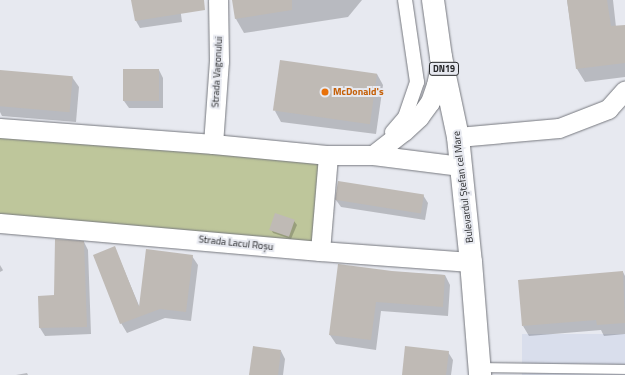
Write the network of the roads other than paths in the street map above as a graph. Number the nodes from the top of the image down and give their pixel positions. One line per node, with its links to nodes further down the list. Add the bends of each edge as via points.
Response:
1 (218, 0): 9 (street, Strada Vagonului, via 219,61)
2 (405, 0): 7 (street, via 417,82 405,117)
3 (433, 0): 4 (main road, Bulevardul Ștefan cel Mare / DN19)
4 (442, 57): 8 (main road, Bulevardul Ștefan cel Mare / DN19); 11 (street, via 430,102 404,131)
5 (625, 90): 8 (street, via 608,109 559,128)
6 (0, 128): 9 (street)
7 (388, 136)
8 (458, 137): 12 (main road, Bulevardul Ștefan cel Mare / DN19)
9 (212, 144): 10 (street)
10 (328, 154): 11 (street); 14 (street)
11 (373, 155): 12 (street)
12 (460, 166): 15 (main road, Bulevardul Ștefan cel Mare / DN19)
13 (0, 223): 14 (street, Strada Lacul Roșu)
14 (320, 251): 15 (street, Strada Lacul Roșu)
15 (472, 262): 17 (main road, Bulevardul Ștefan cel Mare / DN19)
16 (625, 369): 17 (lane)
17 (480, 371)

